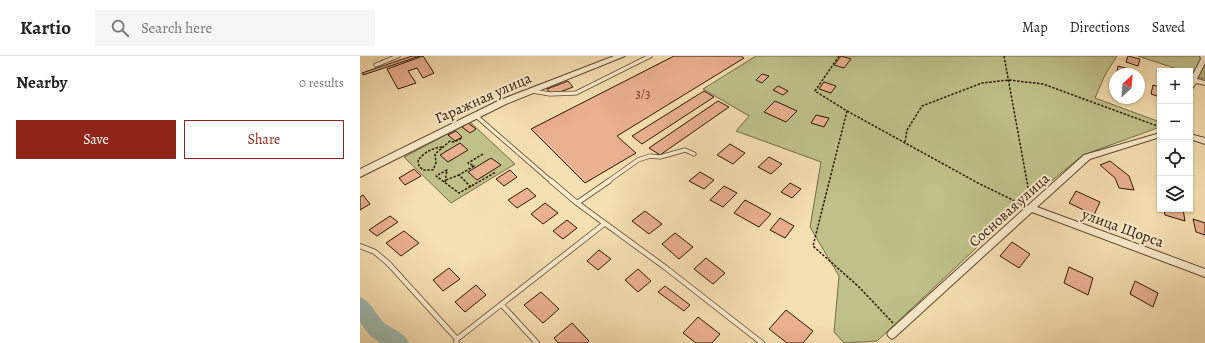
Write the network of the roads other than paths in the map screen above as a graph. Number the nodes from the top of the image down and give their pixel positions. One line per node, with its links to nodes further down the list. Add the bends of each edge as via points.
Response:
1 (398, 56): 5 (lane)
2 (621, 56): 8 (street, Гаражная улица)
3 (650, 56): 8 (lane, via 576,93 550,94)
4 (1203, 56): 6 (street, via 1204,59)
5 (376, 65)
6 (1193, 80): 7 (street)
7 (1205, 83)
8 (532, 91): 9 (street, Гаражная улица)
9 (475, 115): 14 (street, Гаражная улица); 15 (lane)
10 (1157, 136): 16 (street, Сосновая улица, via 1087,157)
11 (1193, 137): 12 (street)
12 (1205, 141)
13 (694, 154): 15 (lane, via 678,150 660,157 650,156 638,160)
14 (360, 173)
15 (577, 203): 17 (lane)
16 (1032, 209): 19 (street, улица Щорса); 21 (street, Сосновая улица)
17 (604, 224): 20 (lane); 24 (lane, via 666,268)
18 (360, 246): 22 (lane, via 376,252 389,264)
19 (1205, 273)
20 (502, 306): 22 (lane); 23 (lane)
21 (895, 331)
22 (457, 341)
23 (537, 343)
24 (762, 343)

